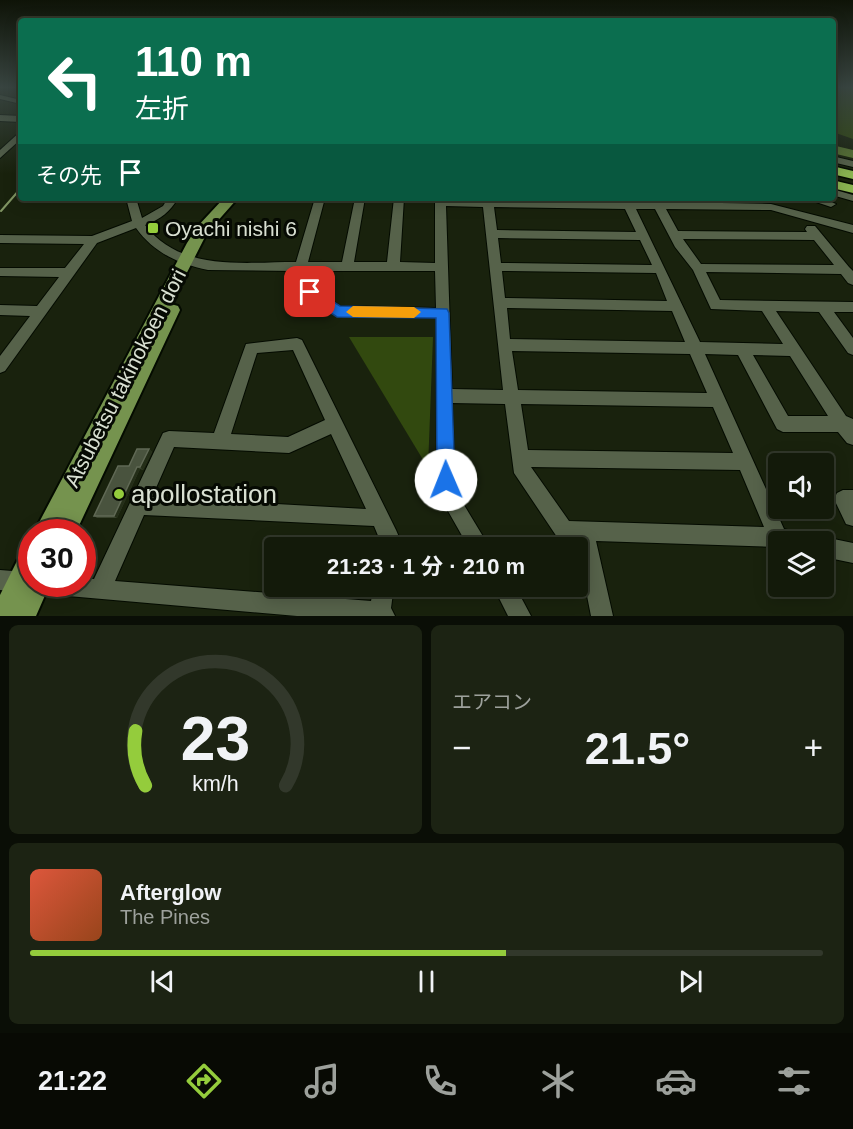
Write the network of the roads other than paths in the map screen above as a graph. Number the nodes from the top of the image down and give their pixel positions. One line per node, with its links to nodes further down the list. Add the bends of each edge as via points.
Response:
1 (0, 118): 2 (street)
2 (18, 119)
3 (18, 138): 4 (street); 5 (street)
4 (0, 140)
5 (0, 154)
6 (836, 160): 7 (street)
7 (853, 164)
8 (836, 169): 9 (highway)
9 (853, 174)
10 (836, 178): 11 (highway)
11 (853, 182)
12 (836, 185): 13 (highway)
13 (853, 189)
14 (836, 198): 15 (street)
15 (853, 198)
16 (132, 201): 31 (street)
17 (172, 201): 31 (street, via 168,208)
18 (228, 201): 39 (main road, Atsubetsu takinokoen dori, via 202,230)
19 (243, 201): 39 (main road, Atsubetsu takinokoen dori)
20 (319, 201): 40 (street)
21 (359, 201): 41 (street)
22 (399, 201): 42 (street)
23 (440, 201): 43 (street)
24 (452, 201): 28 (street)
25 (522, 201): 28 (street); 29 (street)
26 (657, 202): 27 (street); 29 (street); 34 (street)
27 (708, 202): 30 (street, via 771,207)
28 (488, 204): 33 (street)
29 (629, 205): 35 (street)
30 (803, 215): 32 (street); 36 (street)
31 (138, 223): 38 (street); 39 (street, via 145,234)
32 (853, 229)
33 (492, 234): 35 (street); 44 (street)
34 (674, 235): 36 (street); 45 (street)
35 (644, 236): 46 (street)
36 (817, 236): 49 (street)
37 (0, 239): 38 (street)
38 (93, 240): 48 (street)
39 (190, 262): 40 (street, via 208,266); 77 (main road, Atsubetsu takinokoen dori); 78 (main road, Atsubetsu takinokoen dori)
40 (300, 266): 41 (street); 57 (street, via 296,283 337,311)
41 (347, 267): 42 (street)
42 (393, 267): 43 (street)
43 (442, 267): 57 (street)
44 (495, 267): 46 (street); 50 (street)
45 (698, 268): 49 (street); 52 (street, via 716,305)
46 (660, 269): 51 (street)
47 (0, 272): 48 (street)
48 (69, 273): 56 (street)
49 (849, 275)
50 (499, 303): 51 (street); 58 (street)
51 (676, 306): 59 (street)
52 (766, 306): 53 (street); 62 (street)
53 (822, 306): 54 (street); 60 (street)
54 (853, 307)
55 (0, 310): 56 (street)
56 (42, 311): 63 (street)
57 (442, 313): 64 (street)
58 (504, 345): 59 (street); 65 (street)
59 (694, 349): 61 (street); 66 (street)
60 (853, 349)
61 (743, 350): 62 (street); 68 (street, via 783,424)
62 (794, 350): 68 (street)
63 (3, 359)
64 (444, 396): 65 (street); 82 (street, via 446,480 450,498)
65 (512, 398): 66 (street); 71 (street)
66 (717, 400): 72 (street)
67 (335, 424): 70 (street, via 290,445); 70 (street, via 297,344 251,348); 75 (street)
68 (847, 424): 69 (street)
69 (853, 437)
70 (220, 441): 74 (street, via 169,439)
71 (520, 458): 72 (street); 79 (street, via 523,473 564,530)
72 (744, 462): 80 (street)
73 (853, 499): 76 (street, via 843,499)
74 (139, 505): 75 (street); 88 (street)
75 (379, 516): 81 (street)
76 (853, 517)
77 (52, 519)
78 (70, 519)
79 (584, 530): 83 (street); 96 (street)
80 (775, 531)
81 (389, 537)
82 (473, 537)
83 (768, 537)
84 (834, 549): 85 (street)
85 (853, 553)
86 (18, 589): 93 (main road)
87 (96, 590): 88 (street)
88 (100, 590): 92 (street)
89 (22, 597): 94 (main road)
90 (383, 597): 92 (street)
91 (509, 597): 95 (street)
92 (382, 614)
93 (3, 616)
94 (23, 616)
95 (520, 616)
96 (602, 616)

